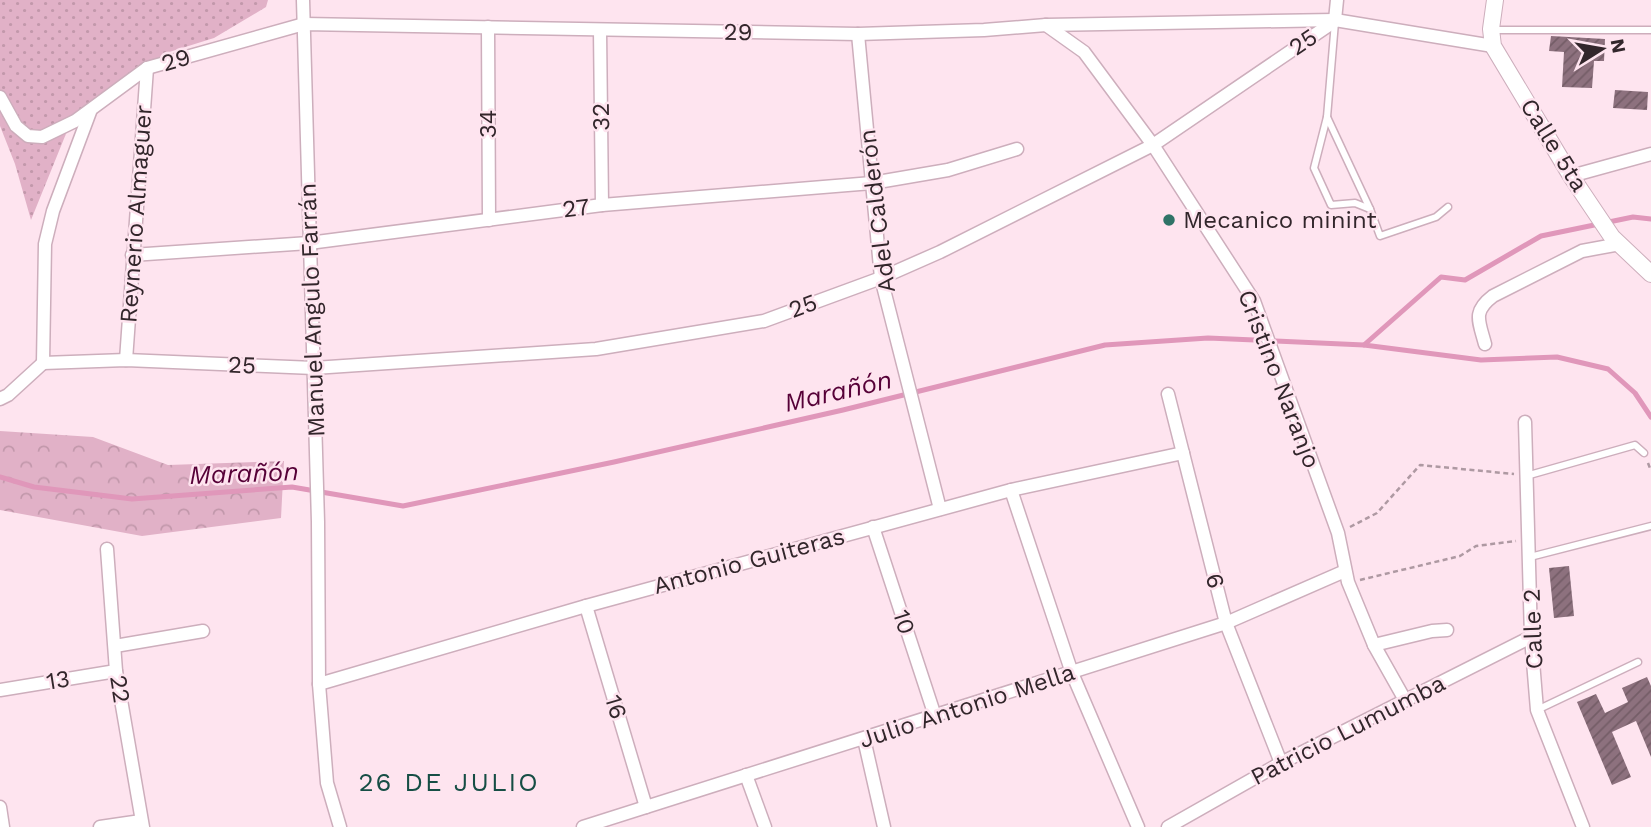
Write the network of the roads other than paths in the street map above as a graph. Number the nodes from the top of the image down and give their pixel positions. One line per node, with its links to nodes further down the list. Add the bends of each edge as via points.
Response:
1 (303, 0): 5 (street, Manuel Angulo Farrán)
2 (1337, 0): 4 (street)
3 (1495, 0): 11 (street)
4 (1335, 20): 6 (street, 29); 11 (street, 25); 15 (lane); 16 (street, 25)
5 (304, 24): 7 (street, 29); 12 (street, 29); 26 (street, Manuel Angulo Farrán)
6 (1046, 25): 10 (street, 29); 16 (street, Cristino Naranjo, via 1084,52)
7 (488, 27): 8 (street, 29); 24 (street, 34)
8 (600, 30): 10 (street, 29); 21 (street, 32)
9 (1651, 30): 11 (lane)
10 (858, 34): 20 (street, Adel Calderón)
11 (1492, 38): 19 (street, Calle 5ta)
12 (147, 68): 14 (street); 27 (street, Reynerio Almaguer)
13 (0, 97): 14 (street, via 16,126 28,136 42,137)
14 (91, 110): 32 (street, via 45,244)
15 (1327, 117): 23 (lane); 23 (lane, via 1314,168 1331,205 1355,203)
16 (1153, 145): 29 (street, 25); 46 (street, Cristino Naranjo, via 1254,301 1338,533)
17 (1017, 149): 20 (street, 27, via 948,170)
18 (1651, 154): 19 (street)
19 (1571, 176): 25 (street, Calle 5ta)
20 (872, 183): 21 (street, 27); 29 (street, Adel Calderón)
21 (602, 205): 24 (street, 27)
22 (1448, 207): 23 (lane, via 1436,217 1380,236)
23 (1370, 209)
24 (489, 220): 26 (street, 27)
25 (1616, 240): 28 (street, Calle 5ta); 30 (street, via 1582,251 1482,304 1477,317)
26 (309, 243): 27 (street, 27); 33 (street, Manuel Angulo Farrán)
27 (132, 255): 31 (street, Reynerio Almaguer)
28 (1651, 274)
29 (881, 278): 33 (street, 25, via 764,321 596,349); 41 (street, Adel Calderón)
30 (1486, 344)
31 (126, 360): 32 (street, 25); 33 (street, 25)
32 (43, 363): 35 (street)
33 (314, 368): 57 (street, Manuel Angulo Farrán)
34 (1168, 394): 37 (street, 6)
35 (0, 398)
36 (1525, 422): 39 (street, Calle 2)
37 (1183, 453): 40 (street, Antonio Guiteras); 48 (street, 6)
38 (1644, 453): 39 (lane, via 1635,445)
39 (1526, 476): 45 (street, Calle 2)
40 (1011, 490): 41 (street, Antonio Guiteras); 56 (street)
41 (940, 509): 43 (street, Antonio Guiteras)
42 (1651, 526): 45 (lane)
43 (873, 527): 47 (street, Antonio Guiteras); 61 (street, 10)
44 (107, 549): 53 (street, 22)
45 (1530, 557): 51 (street, Calle 2)
46 (1347, 577): 48 (street, Julio Antonio Mella); 52 (street, Cristino Naranjo)
47 (586, 606): 57 (street, Antonio Guiteras); 66 (street, 16)
48 (1226, 623): 56 (street, Julio Antonio Mella); 63 (street, 6)
49 (1447, 630): 52 (street)
50 (204, 631): 53 (street)
51 (1531, 637): 59 (street, Patricio Lumumba); 60 (street, Calle 2)
52 (1374, 645): 59 (street, Cristino Naranjo)
53 (115, 646): 55 (street, 22)
54 (1638, 662): 60 (lane)
55 (116, 671): 58 (street, 13); 67 (street, 22)
56 (1072, 673): 61 (street, Julio Antonio Mella); 74 (street)
57 (319, 684): 71 (street, Manuel Angulo Farrán, via 327,783)
58 (0, 690)
59 (1405, 700): 63 (street, Patricio Lumumba)
60 (1537, 710): 76 (street, Calle 2)
61 (935, 716): 62 (street, Julio Antonio Mella)
62 (864, 739): 64 (street, Julio Antonio Mella); 73 (street)
63 (1281, 763): 75 (street, Patricio Lumumba)
64 (746, 775): 66 (street, Julio Antonio Mella); 72 (street)
65 (0, 807): 69 (street)
66 (646, 807): 68 (street, Julio Antonio Mella)
67 (142, 824): 70 (street)
68 (583, 826)
69 (3, 827)
70 (100, 827)
71 (340, 827)
72 (765, 827)
73 (884, 827)
74 (1138, 827)
75 (1168, 827)
76 (1583, 827)

